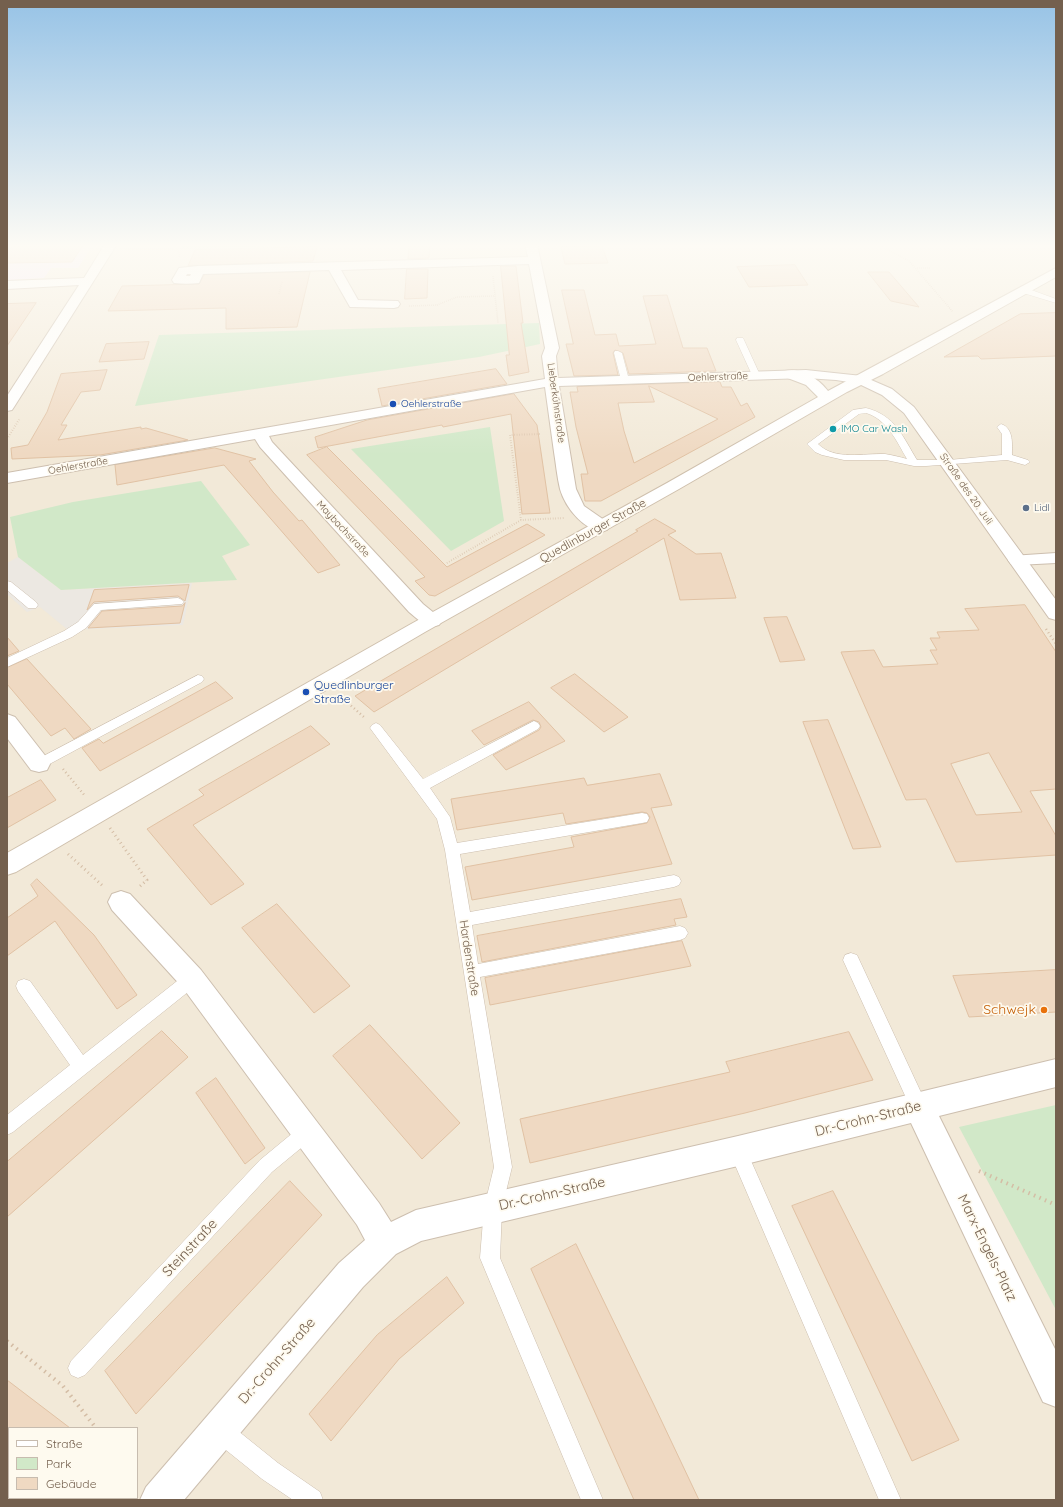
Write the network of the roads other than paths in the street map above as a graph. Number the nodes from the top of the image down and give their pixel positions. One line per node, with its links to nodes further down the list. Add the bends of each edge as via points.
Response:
1 (67, 314): 12 (street)
2 (545, 314): 10 (street, Lieberkühnstraße, via 552,348 549,356)
3 (979, 314): 9 (street, Quedlinburger Straße)
4 (740, 340): 7 (lane)
5 (618, 353): 8 (lane)
6 (790, 374): 7 (street, Oehlerstraße); 9 (street, Oehlerstraße); 11 (street, via 805,378 816,385)
7 (756, 375): 8 (street, Oehlerstraße)
8 (624, 380): 10 (street, Oehlerstraße)
9 (862, 380): 11 (street, Quedlinburger Straße); 16 (street, Straße des 20. Juli, via 883,389 901,402)
10 (552, 382): 14 (street, Oehlerstraße); 20 (street, Lieberkühnstraße, via 568,489 577,508)
11 (826, 399): 20 (street, Quedlinburger Straße)
12 (7, 407)
13 (1001, 427): 15 (lane, via 1007,434)
14 (260, 433): 19 (street, Oehlerstraße); 27 (street, Maybachstraße, via 265,444 416,608)
15 (1007, 456): 16 (lane); 17 (lane)
16 (946, 461): 18 (lane); 22 (street, Straße des 20. Juli)
17 (1025, 462)
18 (914, 463): 18 (lane, via 886,420 871,410 856,412 812,444 816,450 835,456 882,456)
19 (7, 478)
20 (601, 526): 27 (street, Quedlinburger Straße)
21 (1056, 558): 22 (street)
22 (1017, 560): 26 (street, Straße des 20. Juli)
23 (7, 584): 25 (lane)
24 (178, 602): 28 (lane, via 98,607 82,625 68,634)
25 (32, 605)
26 (1056, 614)
27 (432, 621): 37 (street, Quedlinburger Straße)
28 (7, 663)
29 (198, 679): 33 (lane)
30 (7, 722): 33 (street)
31 (534, 726): 34 (lane)
32 (376, 728): 34 (lane, Hardenstraße)
33 (39, 764)
34 (421, 786): 36 (lane, Hardenstraße, via 443,817)
35 (642, 818): 36 (lane)
36 (452, 850): 40 (lane, Hardenstraße)
37 (7, 865)
38 (674, 881): 40 (lane)
39 (121, 902): 44 (street)
40 (463, 920): 43 (lane, Hardenstraße)
41 (680, 933): 43 (lane)
42 (851, 960): 48 (lane)
43 (472, 972): 52 (lane, Hardenstraße, via 503,1167)
44 (192, 979): 46 (lane); 50 (street)
45 (24, 986): 46 (lane)
46 (81, 1066): 49 (lane)
47 (1056, 1073): 48 (street, Dr.-Crohn-Straße)
48 (919, 1107): 51 (street, Dr.-Crohn-Straße); 55 (street, Marx-Engels-Platz)
49 (7, 1126)
50 (306, 1133): 53 (street, via 368,1214); 54 (lane, Steinstraße, via 266,1166)
51 (738, 1151): 52 (street, Dr.-Crohn-Straße); 60 (lane)
52 (493, 1208): 53 (street, Dr.-Crohn-Straße, via 416,1226); 59 (lane, Hardenstraße, via 490,1258)
53 (385, 1243): 56 (street, Dr.-Crohn-Straße, via 351,1275)
54 (78, 1368)
55 (1056, 1389)
56 (218, 1430): 57 (street, Dr.-Crohn-Straße); 58 (lane)
57 (159, 1500)
58 (312, 1500)
59 (592, 1500)
60 (890, 1500)

